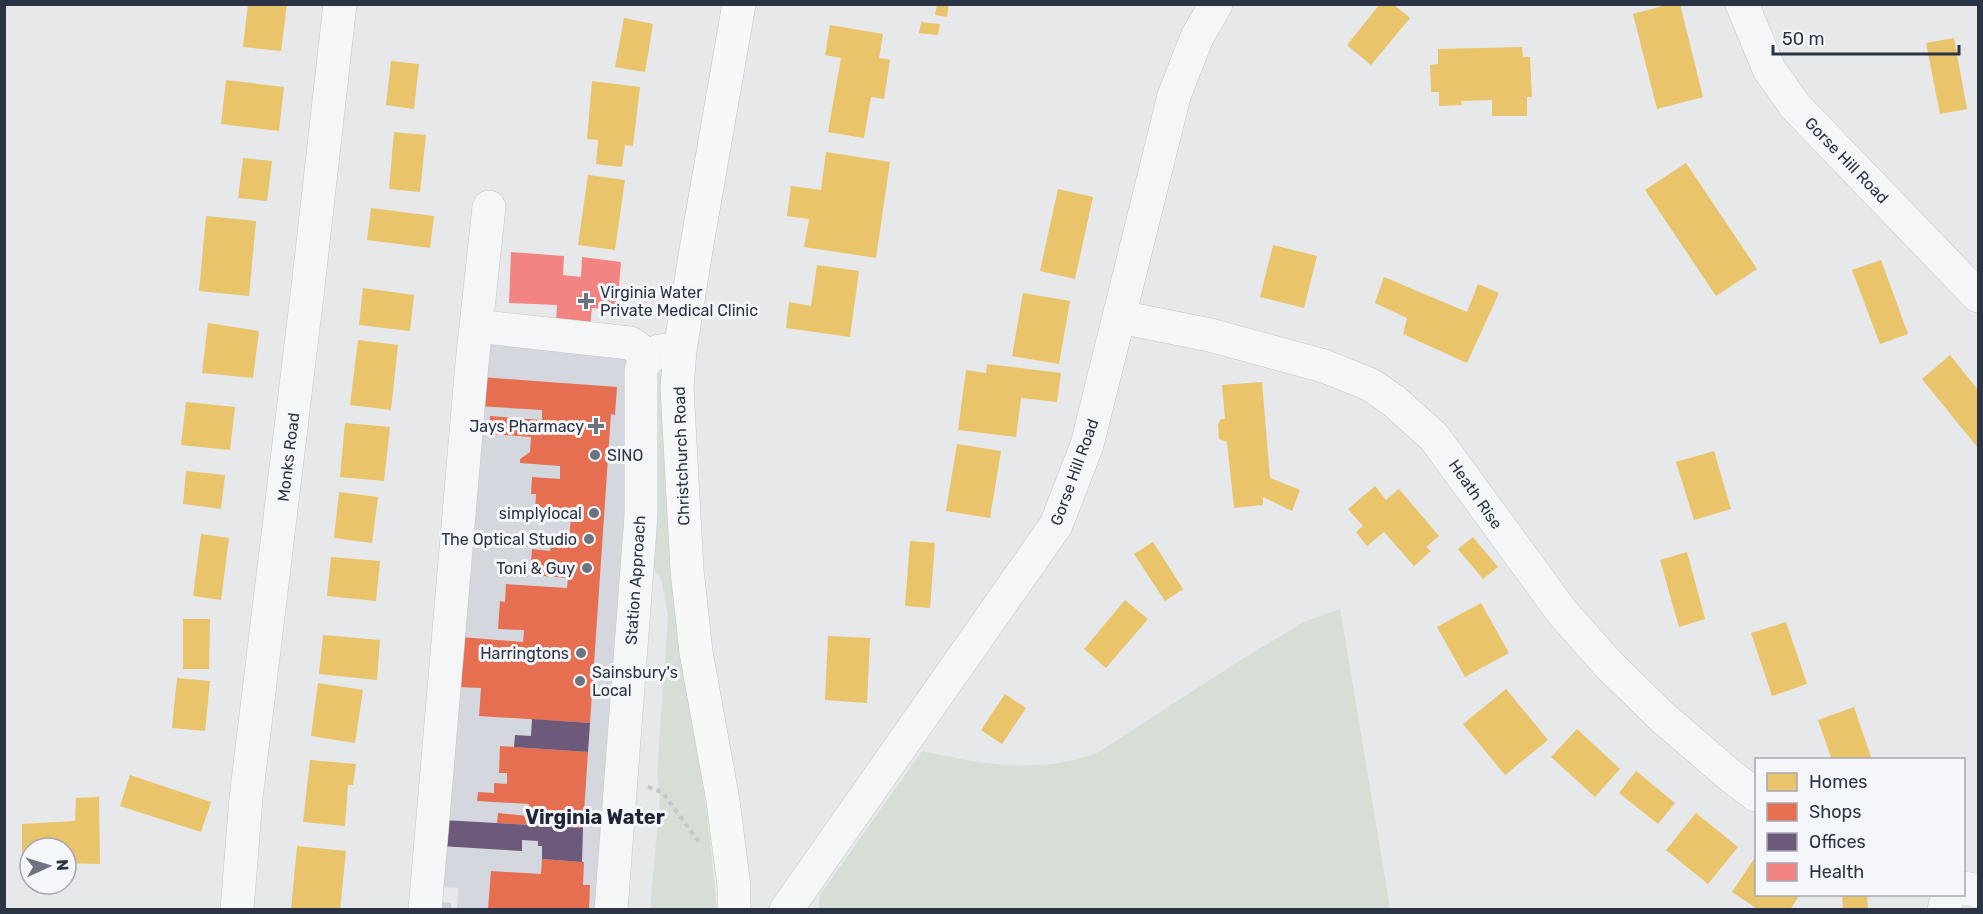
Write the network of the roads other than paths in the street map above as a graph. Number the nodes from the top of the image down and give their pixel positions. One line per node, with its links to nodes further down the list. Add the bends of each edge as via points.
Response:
1 (340, 4): 11 (street, Monks Road, via 246,798)
2 (739, 4): 9 (main road, Christchurch Road)
3 (1216, 4): 7 (street, Gorse Hill Road, via 1197,38 1174,96)
4 (1742, 4): 6 (street, Gorse Hill Road, via 1769,69 1795,105)
5 (489, 207): 8 (street)
6 (1978, 296)
7 (1120, 317): 10 (street, Heath Rise, via 1210,335 1324,366 1371,385 1394,401 1434,437 1562,612 1608,664 1661,716); 15 (street, Gorse Hill Road, via 1087,445 1056,525)
8 (476, 326): 9 (street, via 630,343); 12 (street)
9 (665, 353): 13 (street, Station Approach, via 643,364 641,371 641,516); 14 (main road, Christchurch Road, via 677,388 687,570 696,652 723,801)
10 (1755, 794)
11 (237, 909)
12 (425, 909)
13 (611, 909)
14 (734, 909)
15 (786, 909)

